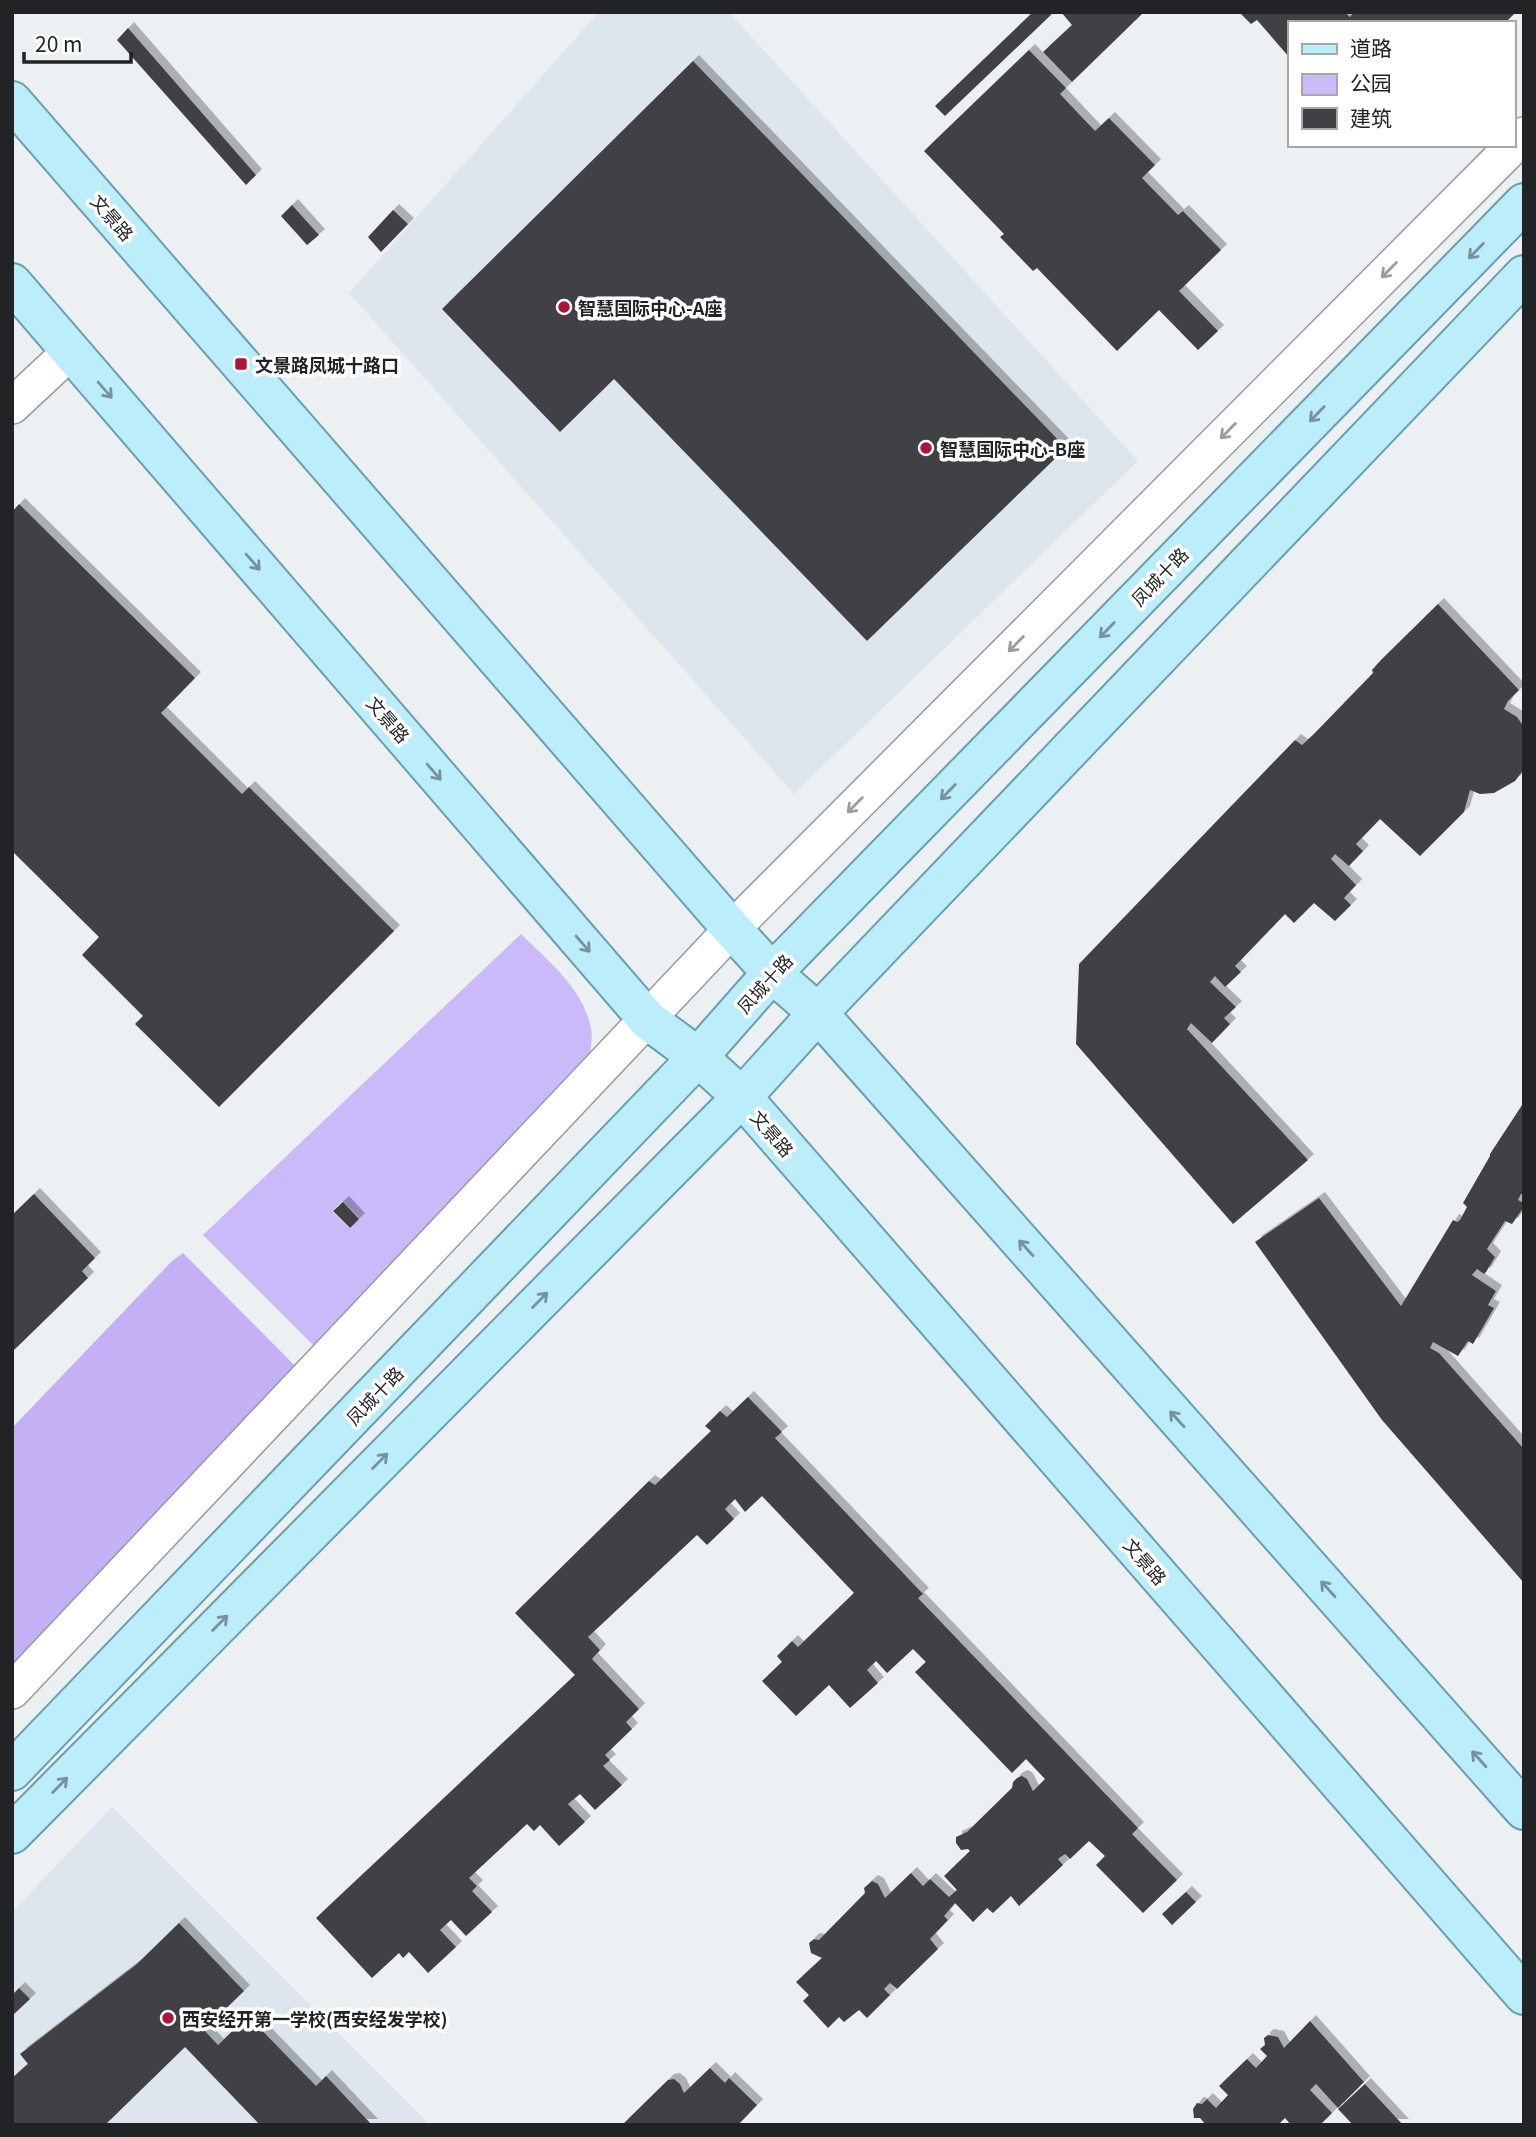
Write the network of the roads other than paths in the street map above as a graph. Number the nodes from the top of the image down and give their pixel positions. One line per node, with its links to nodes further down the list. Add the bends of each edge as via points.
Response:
1 (12, 101): 8 (main road, 文景路)
2 (1512, 147): 8 (street, one-way to 8)
3 (1524, 203): 9 (main road, 凤城十路, one-way to 9)
4 (1524, 275): 10 (main road)
5 (12, 283): 6 (main road, 文景路)
6 (71, 351): 7 (street); 11 (main road, 文景路, one-way to 11)
7 (12, 406)
8 (732, 929): 9 (main road, 文景路); 11 (street)
9 (772, 972): 10 (main road, 文景路); 12 (main road, 凤城十路)
10 (818, 1013): 13 (main road); 16 (main road, 文景路, one-way to 10)
11 (648, 1020): 12 (main road, 文景路); 14 (street)
12 (698, 1057): 13 (main road, 文景路); 15 (main road, 凤城十路)
13 (742, 1097): 17 (main road, one-way to 13); 18 (main road, 文景路)
14 (12, 1691)
15 (12, 1772)
16 (1524, 1810)
17 (12, 1834)
18 (1524, 1996)

